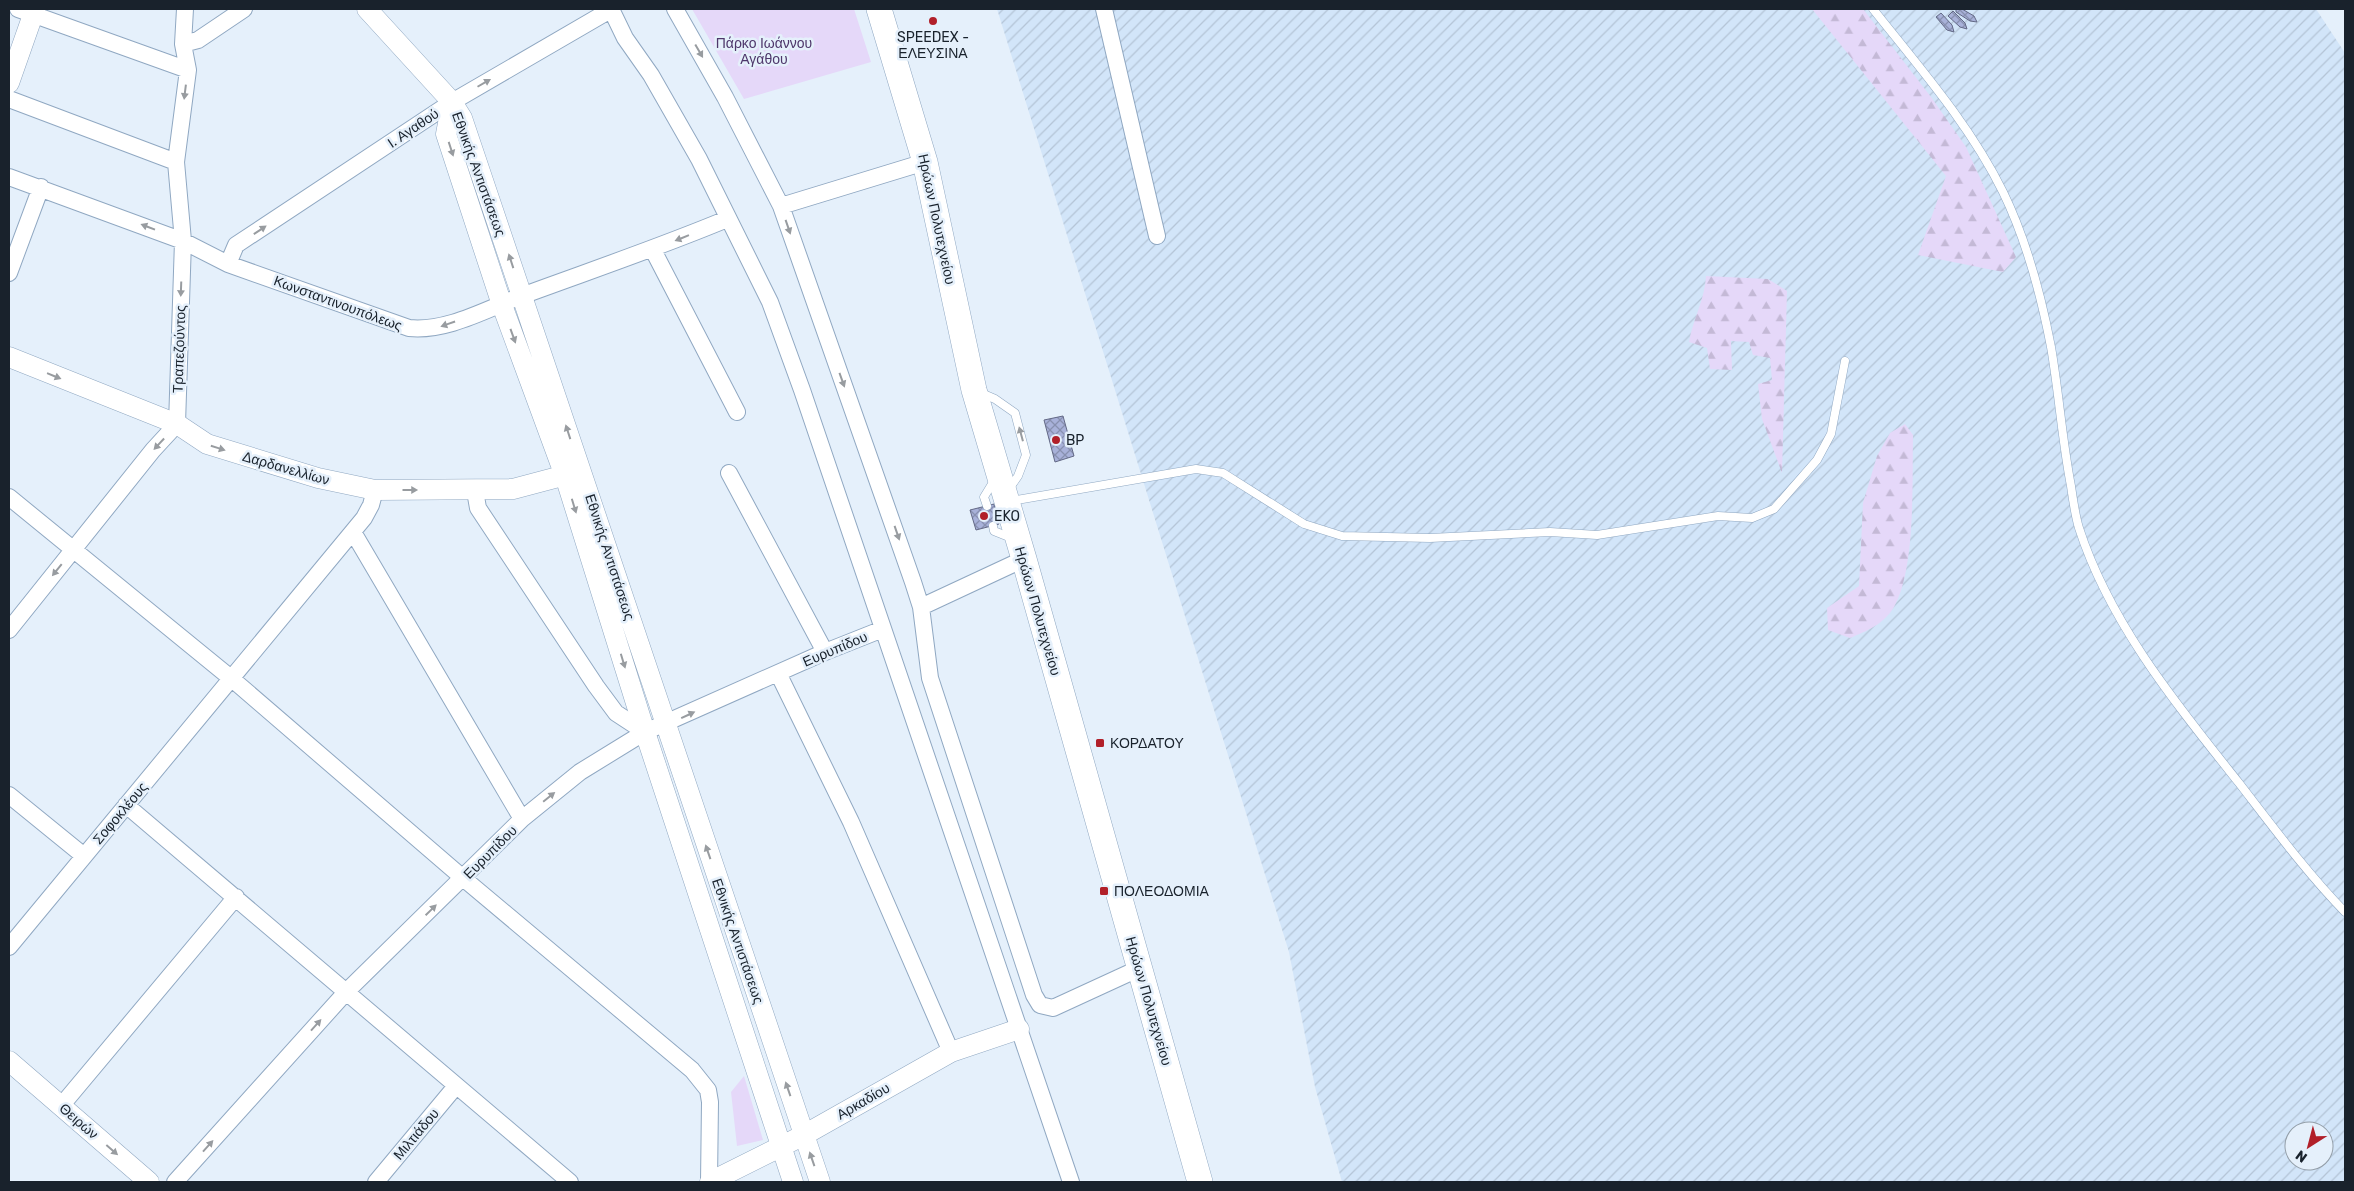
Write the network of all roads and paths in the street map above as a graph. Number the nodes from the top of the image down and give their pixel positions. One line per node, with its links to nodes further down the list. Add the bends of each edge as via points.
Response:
1 (185, 9): 10 (street, Τραπεζούντος)
2 (244, 9): 10 (street, via 198,40)
3 (367, 9): 14 (street)
4 (611, 9): 14 (street, Ι. Αγαθού, one-way to 4); 20 (street, via 625,38 678,120)
5 (674, 9): 19 (street, one-way to 19, via 725,97)
6 (879, 9): 16 (main road, Ηρώων Πολυτεχνείου)
7 (1104, 9): 21 (street)
8 (1873, 9): 57 (lane, via 1947,103 1981,154 2003,192 2021,236 2051,346 2062,441 2078,526 2101,585 2146,661 2192,724)
9 (29, 11): 11 (street); 12 (street)
10 (183, 44): 11 (street, Τραπεζούντος)
11 (188, 70): 15 (street, Τραπεζούντος, one-way to 15)
12 (9, 83)
13 (9, 99): 15 (street)
14 (452, 102): 24 (street, Ι. Αγαθού, one-way to 14, via 236,245); 26 (street, Εθνικής Αντιστάσεως, one-way to 14, via 478,160 462,118); 27 (street, Εθνικής Αντιστάσεως, one-way to 27, via 446,134)
15 (176, 162): 22 (street, Τραπεζούντος)
16 (925, 162): 19 (street); 30 (main road, Ηρώων Πολυτεχνείου)
17 (9, 177): 18 (street, Κωνσταντινουπόλεως)
18 (41, 187): 22 (street, Κωνσταντινουπόλεως, one-way to 18); 25 (street)
19 (780, 206): 43 (street, one-way to 43)
20 (727, 219): 23 (street, Κωνσταντινουπόλεως, one-way to 23); 44 (street, via 770,302)
21 (1157, 236)
22 (183, 241): 24 (street, Κωνσταντινουπόλεως); 32 (street, Τραπεζούντος, one-way to 32)
23 (653, 250): 26 (street, Κωνσταντινουπόλεως); 31 (street)
24 (228, 264): 27 (street, Κωνσταντινουπόλεως, one-way to 24, via 422,330)
25 (9, 273)
26 (523, 296): 27 (street, Κωνσταντινουπόλεως); 33 (street, Εθνικής Αντιστάσεως, one-way to 26)
27 (502, 305): 33 (street, Εθνικής Αντιστάσεως, one-way to 33)
28 (9, 358): 32 (street, Δαρδανελλίων, one-way to 32)
29 (1845, 361): 37 (lane, via 1831,434 1817,460 1774,509 1752,518 1718,516 1597,535 1550,532 1430,538 1342,536 1304,524 1223,473 1196,469)
30 (974, 390): 37 (main road, Ηρώων Πολυτεχνείου); 37 (lane, one-way to 30, via 1018,476 1026,455 1015,413)
31 (737, 412)
32 (177, 424): 35 (street, Δαρδανελλίων, one-way to 35, via 206,444 318,478); 41 (street, one-way to 41)
33 (573, 473): 36 (street, Δαρδανελλίων, via 513,489); 49 (street, Εθνικής Αντιστάσεως); 50 (street, Εθνικής Αντιστάσεως, one-way to 50)
34 (729, 473): 46 (street)
35 (375, 490): 36 (street, Δαρδανελλίων, one-way to 36); 40 (street, Σοφοκλέους, via 371,505)
36 (475, 491): 50 (street, via 478,508 596,686 616,713)
37 (999, 494): 42 (main road, Ηρώων Πολυτεχνείου)
38 (9, 497): 41 (street)
39 (993, 526): 42 (lane, via 994,531)
40 (353, 532): 48 (street, Σοφοκλέους); 53 (street)
41 (74, 549): 45 (street, one-way to 45); 48 (street)
42 (1021, 549): 43 (street); 59 (main road, Ηρώων Πολυτεχνείου)
43 (921, 607): 59 (street, via 930,678 1040,1005 1053,1008)
44 (883, 629): 46 (street, Ευρυπίδου); 61 (street)
45 (9, 630)
46 (826, 652): 47 (street, Ευρυπίδου)
47 (778, 673): 49 (street, Ευρυπίδου, one-way to 47); 62 (street, via 851,822)
48 (232, 679): 52 (street, Σοφοκλέους); 55 (street)
49 (665, 725): 50 (street, Ευρυπίδου); 66 (street, Εθνικής Αντιστάσεως, one-way to 49)
50 (645, 732): 53 (street, Ευρυπίδου, one-way to 50, via 580,772); 67 (street, Εθνικής Αντιστάσεως)
51 (9, 795): 54 (street)
52 (126, 805): 54 (street, Σοφοκλέους); 56 (street)
53 (522, 819): 55 (street, Ευρυπίδου)
54 (84, 856): 58 (street, Σοφοκλέους)
55 (463, 878): 60 (street, Ευρυπίδου, one-way to 55); 72 (street, via 702,1081 710,1102)
56 (236, 897): 60 (street); 65 (street)
57 (2345, 912)
58 (9, 947)
59 (1140, 968): 76 (main road, Ηρώων Πολυτεχνείου)
60 (347, 991): 64 (street); 69 (street, Ευρυπίδου, one-way to 60)
61 (1019, 1029): 62 (street, Αρκαδίου); 75 (street)
62 (951, 1052): 66 (street, Αρκαδίου)
63 (9, 1061): 65 (street, Θειρών)
64 (456, 1086): 70 (street, Μιλτιάδου); 71 (street)
65 (61, 1106): 68 (street, Θειρών, one-way to 68)
66 (804, 1135): 67 (street, Αρκαδίου); 74 (street, Εθνικής Αντιστάσεως, one-way to 66)
67 (781, 1147): 72 (street, Αρκαδίου); 73 (street, Εθνικής Αντιστάσεως)
68 (149, 1182)
69 (175, 1182)
70 (376, 1182)
71 (570, 1182)
72 (710, 1182)
73 (792, 1182)
74 (820, 1182)
75 (1070, 1182)
76 (1200, 1182)

